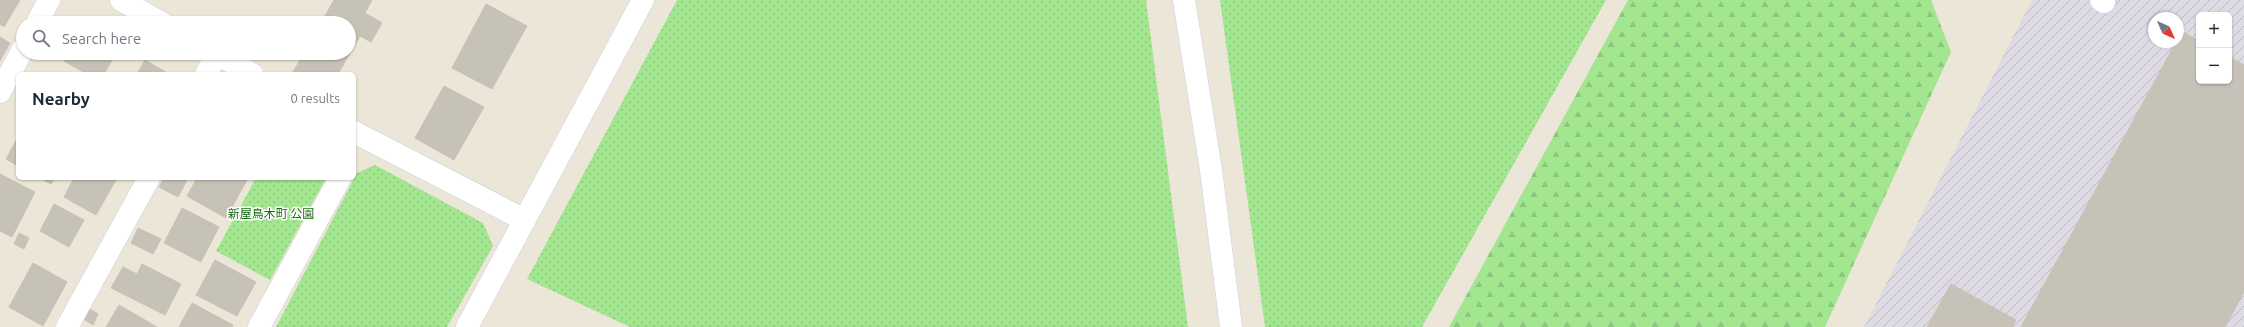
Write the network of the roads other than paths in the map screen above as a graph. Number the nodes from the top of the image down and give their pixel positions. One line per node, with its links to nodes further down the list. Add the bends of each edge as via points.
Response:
1 (50, 0): 5 (street)
2 (121, 0): 6 (street)
3 (643, 0): 16 (street)
4 (1184, 0): 20 (street, via 1211,170)
5 (41, 16)
6 (150, 16)
7 (17, 60): 12 (street)
8 (213, 60): 10 (street)
9 (227, 60): 11 (street)
10 (207, 72)
11 (248, 72)
12 (0, 92)
13 (357, 141): 16 (street)
14 (148, 180): 17 (street)
15 (339, 180): 18 (street)
16 (525, 220): 19 (street)
17 (66, 327)
18 (259, 327)
19 (467, 327)
20 (1231, 327)

